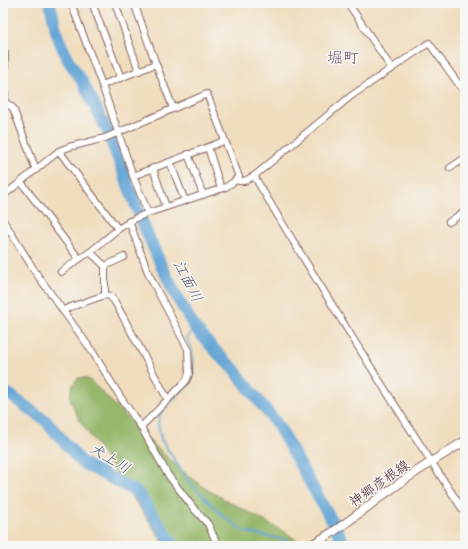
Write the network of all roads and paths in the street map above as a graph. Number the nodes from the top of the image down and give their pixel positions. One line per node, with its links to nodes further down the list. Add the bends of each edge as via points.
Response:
1 (71, 3): 11 (street)
2 (92, 3): 10 (street)
3 (115, 3): 9 (street)
4 (134, 3): 7 (street)
5 (348, 3): 8 (street)
6 (3, 53): 23 (street, via 5,102 13,108)
7 (156, 64): 9 (street); 13 (street)
8 (392, 69): 12 (street, via 429,43); 25 (street, via 350,96)
9 (139, 70): 10 (street)
10 (121, 78): 11 (street)
11 (102, 85): 14 (street)
12 (465, 93)
13 (173, 108): 14 (street); 15 (street, via 207,94)
14 (115, 133): 17 (street); 24 (street)
15 (224, 140): 16 (street); 26 (street, via 239,176)
16 (208, 147): 18 (street); 28 (street)
17 (59, 151): 23 (street); 38 (street)
18 (188, 154): 20 (street); 29 (street)
19 (465, 158): 22 (street)
20 (170, 162): 21 (street); 31 (street)
21 (153, 168): 24 (street); 32 (street)
22 (450, 168)
23 (36, 170): 27 (street)
24 (133, 176): 34 (street)
25 (254, 176): 26 (street, via 247,181); 49 (street)
26 (235, 180): 28 (street)
27 (21, 182): 30 (street); 41 (street)
28 (221, 189): 29 (street)
29 (203, 195): 31 (street)
30 (3, 196)
31 (185, 200): 32 (street)
32 (166, 207): 34 (street)
33 (465, 211): 37 (street)
34 (145, 214): 36 (street)
35 (3, 220): 45 (street)
36 (129, 222): 38 (street); 46 (street, via 149,275 188,350 189,374 186,381)
37 (449, 222)
38 (118, 229): 39 (street)
39 (90, 252): 41 (street); 42 (street)
40 (124, 257): 42 (street)
41 (80, 259): 43 (street)
42 (105, 266): 44 (street)
43 (62, 272)
44 (105, 295): 45 (street); 46 (street, via 110,296 115,302)
45 (63, 311): 47 (street)
46 (168, 400): 47 (street)
47 (141, 427): 52 (street, via 168,475 208,524)
48 (465, 441): 49 (main road, 神郷彦根線)
49 (431, 462): 50 (street); 51 (main road, 神郷彦根線, via 337,529)
50 (465, 513)
51 (323, 543): 53 (main road, 神郷彦根線)
52 (218, 546)
53 (309, 546)

